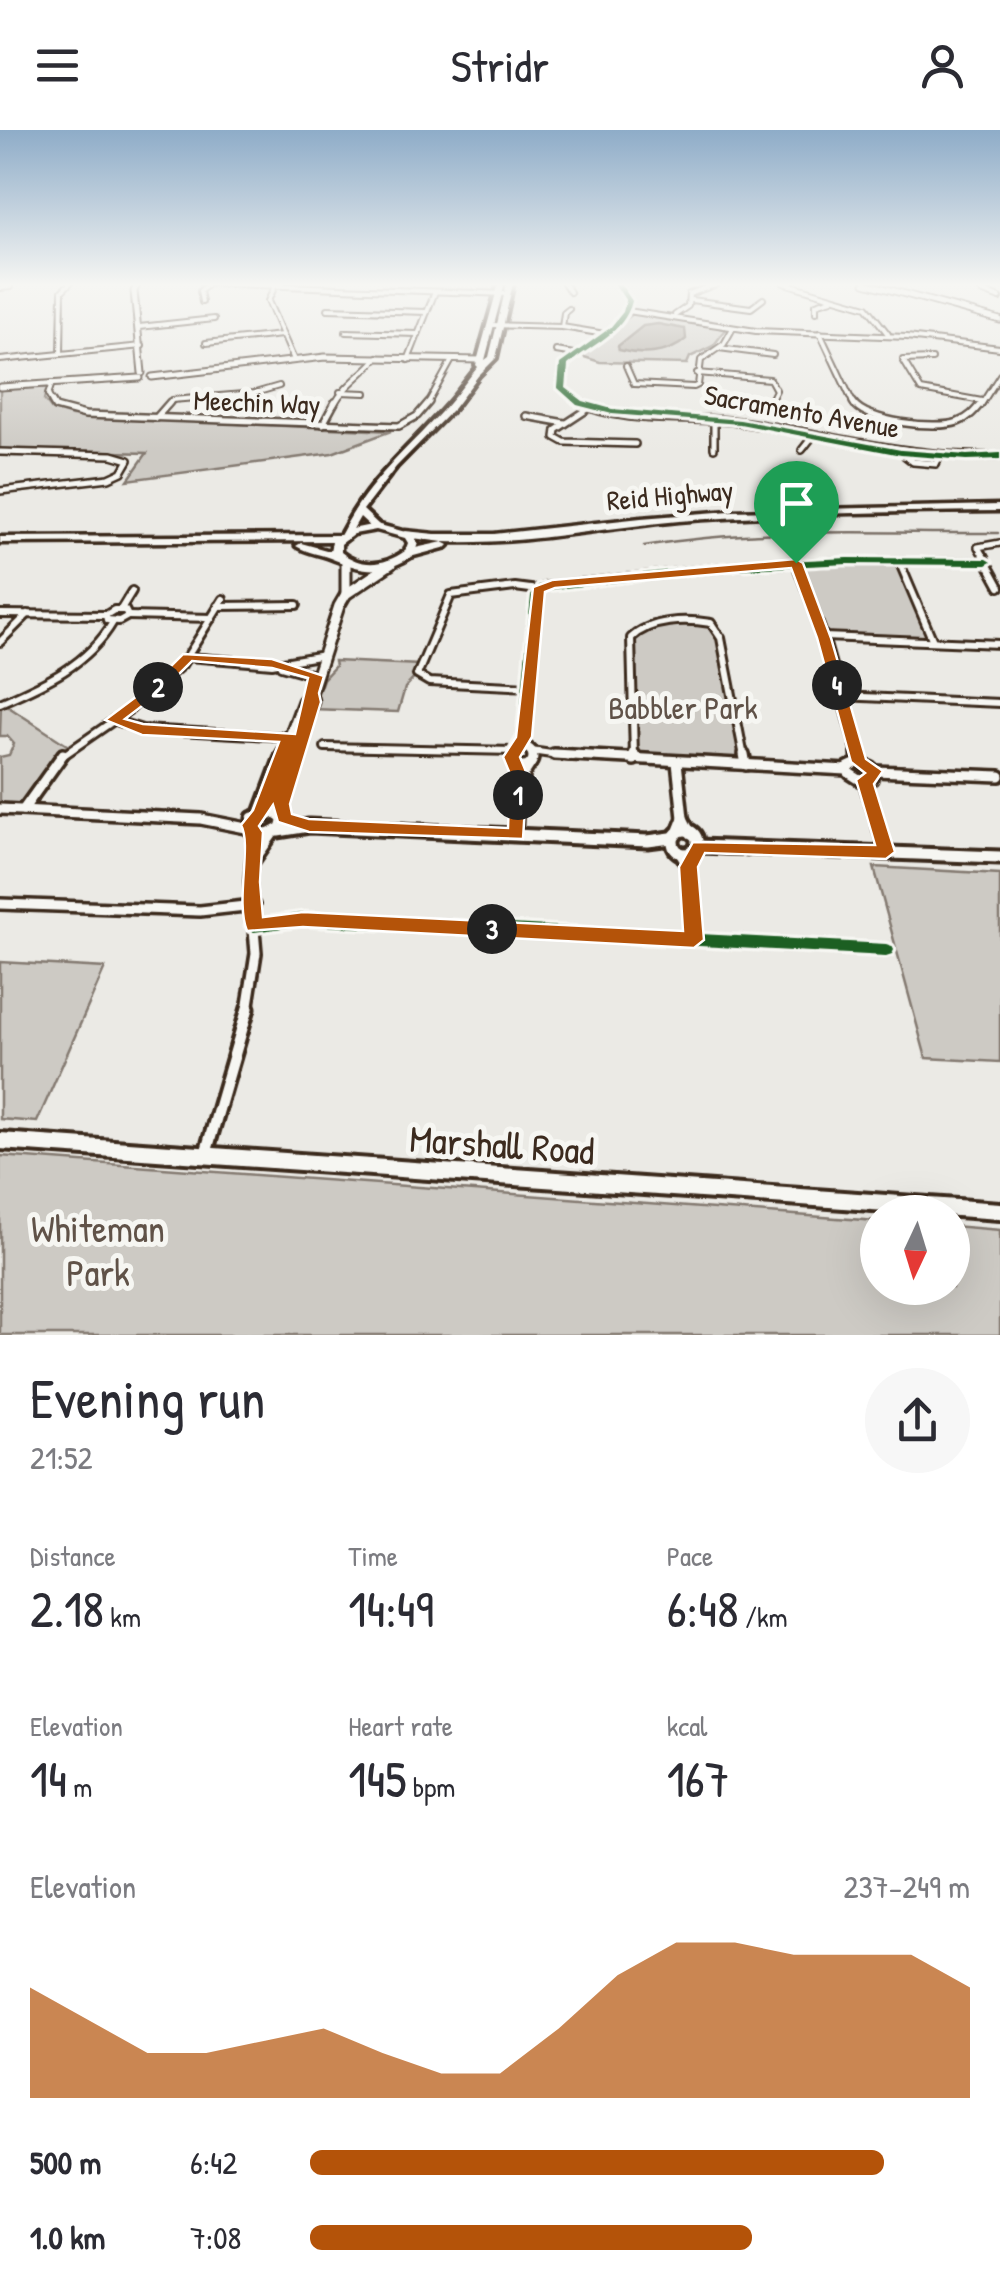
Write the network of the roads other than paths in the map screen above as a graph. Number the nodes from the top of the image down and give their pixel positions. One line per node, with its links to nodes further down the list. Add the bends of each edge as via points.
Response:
1 (61, 339): 17 (street)
2 (141, 339): 13 (street)
3 (242, 339): 12 (street)
4 (284, 339): 24 (street)
5 (416, 339): 21 (street)
6 (487, 339): 26 (main road)
7 (497, 339): 26 (main road, via 492,358)
8 (597, 339): 18 (street)
9 (725, 339): 14 (street)
10 (823, 339): 37 (street, via 858,410 940,424 968,418)
11 (955, 339): 15 (street)
12 (206, 343)
13 (142, 346): 17 (street); 29 (street)
14 (720, 348): 19 (street); 28 (street, via 698,359)
15 (1000, 348)
16 (556, 352): 18 (street)
17 (61, 354): 23 (street)
18 (574, 354): 38 (street, via 564,364 562,388)
19 (773, 355)
20 (377, 358): 21 (street); 24 (street); 34 (street)
21 (408, 359): 25 (street)
22 (932, 359): 37 (street, via 903,360 921,390)
23 (0, 360)
24 (294, 360): 29 (street)
25 (452, 361): 26 (street); 43 (street, Meechin Way, via 441,385 406,424)
26 (480, 363): 51 (main road)
27 (626, 366): 28 (street, via 640,385 694,387)
28 (697, 373): 36 (street, via 770,379)
29 (146, 374): 31 (street)
30 (1000, 375): 37 (street)
31 (52, 384): 33 (street); 40 (street, Meechin Way, via 49,399 61,410)
32 (280, 386): 40 (street, via 172,400)
33 (0, 387)
34 (340, 392): 35 (street); 43 (street)
35 (366, 393)
36 (773, 396)
37 (982, 401)
38 (591, 407): 41 (street, Sacramento Avenue); 42 (street)
39 (526, 416): 42 (street)
40 (156, 418): 43 (street, Meechin Way)
41 (714, 419): 44 (street, Sacramento Avenue); 46 (street)
42 (564, 423): 45 (street, via 554,433 558,440)
43 (324, 424)
44 (813, 436): 47 (street); 49 (street, Sacramento Avenue, via 904,455)
45 (636, 444)
46 (714, 448)
47 (802, 450)
48 (0, 452): 50 (street, via 129,460 122,472 97,481)
49 (1000, 456)
50 (0, 492)
51 (358, 510): 53 (main road); 55 (main road)
52 (1000, 510): 54 (highway, Reid Highway, via 690,517 508,539); 58 (highway, Reid Highway, via 710,520)
53 (376, 527): 54 (highway); 55 (highway)
54 (405, 534): 58 (highway)
55 (343, 536): 56 (highway); 59 (highway, via 334,547)
56 (0, 542): 59 (highway, via 304,546)
57 (1000, 543): 61 (street, via 980,544)
58 (410, 553): 63 (highway)
59 (342, 559): 63 (highway); 67 (street)
60 (898, 561): 61 (street); 62 (street); 75 (street)
61 (986, 562): 64 (street)
62 (796, 563): 66 (street); 74 (street)
63 (391, 564): 67 (street)
64 (1000, 587)
65 (132, 590): 69 (street)
66 (538, 590): 82 (street); 82 (street, via 451,595 417,675 429,682)
67 (346, 594): 78 (street)
68 (297, 605): 72 (street, via 220,603)
69 (125, 612): 72 (street); 73 (street)
70 (0, 614): 71 (street)
71 (28, 614): 73 (street); 76 (street)
72 (212, 618): 79 (street)
73 (110, 619): 85 (street, via 98,643 63,671)
74 (824, 638): 75 (street); 84 (street)
75 (934, 641): 77 (street)
76 (0, 642)
77 (1000, 644)
78 (324, 654): 80 (street); 81 (street)
79 (188, 657): 80 (street); 87 (street)
80 (272, 664): 81 (street)
81 (317, 676): 83 (street)
82 (529, 687): 89 (street)
83 (311, 693): 88 (street); 105 (street)
84 (840, 696): 86 (street); 95 (street)
85 (0, 703)
86 (1000, 704)
87 (113, 720): 88 (street, via 142,730); 103 (street, via 66,750)
88 (289, 737): 104 (street)
89 (524, 737): 91 (street); 92 (street)
90 (324, 747): 91 (street)
91 (514, 756): 92 (street); 92 (street); 101 (street)
92 (531, 756): 93 (street); 101 (street)
93 (634, 760): 94 (street); 96 (street, via 632,638 644,628 697,620 710,623 721,638)
94 (677, 762): 96 (street); 106 (street)
95 (859, 762): 97 (street); 98 (street)
96 (746, 765): 97 (street)
97 (848, 770): 100 (street)
98 (874, 771): 99 (street); 100 (street)
99 (1000, 776)
100 (864, 780): 114 (street)
101 (518, 803): 111 (street)
102 (0, 809): 103 (street)
103 (23, 810): 107 (street)
104 (259, 814): 105 (street); 107 (street); 109 (street, via 250,822)
105 (283, 817): 108 (street); 110 (street)
106 (683, 818): 112 (street); 113 (street)
107 (219, 822): 109 (street)
108 (309, 826): 110 (street); 111 (street)
109 (252, 831): 110 (street); 116 (street)
110 (276, 833): 116 (street)
111 (516, 834): 112 (street)
112 (676, 843): 113 (street); 113 (street); 117 (street)
113 (696, 843): 114 (street); 117 (street)
114 (886, 852): 115 (street)
115 (1000, 857)
116 (252, 865): 119 (street)
117 (688, 867): 121 (street)
118 (0, 904): 119 (street, via 200,912)
119 (254, 905): 120 (street)
120 (254, 926): 121 (street, via 303,919); 124 (street, via 252,995)
121 (694, 940): 122 (street)
122 (886, 950)
123 (0, 1141): 124 (main road, Marshall Road)
124 (205, 1156): 125 (main road, Marshall Road)
125 (1000, 1210)

